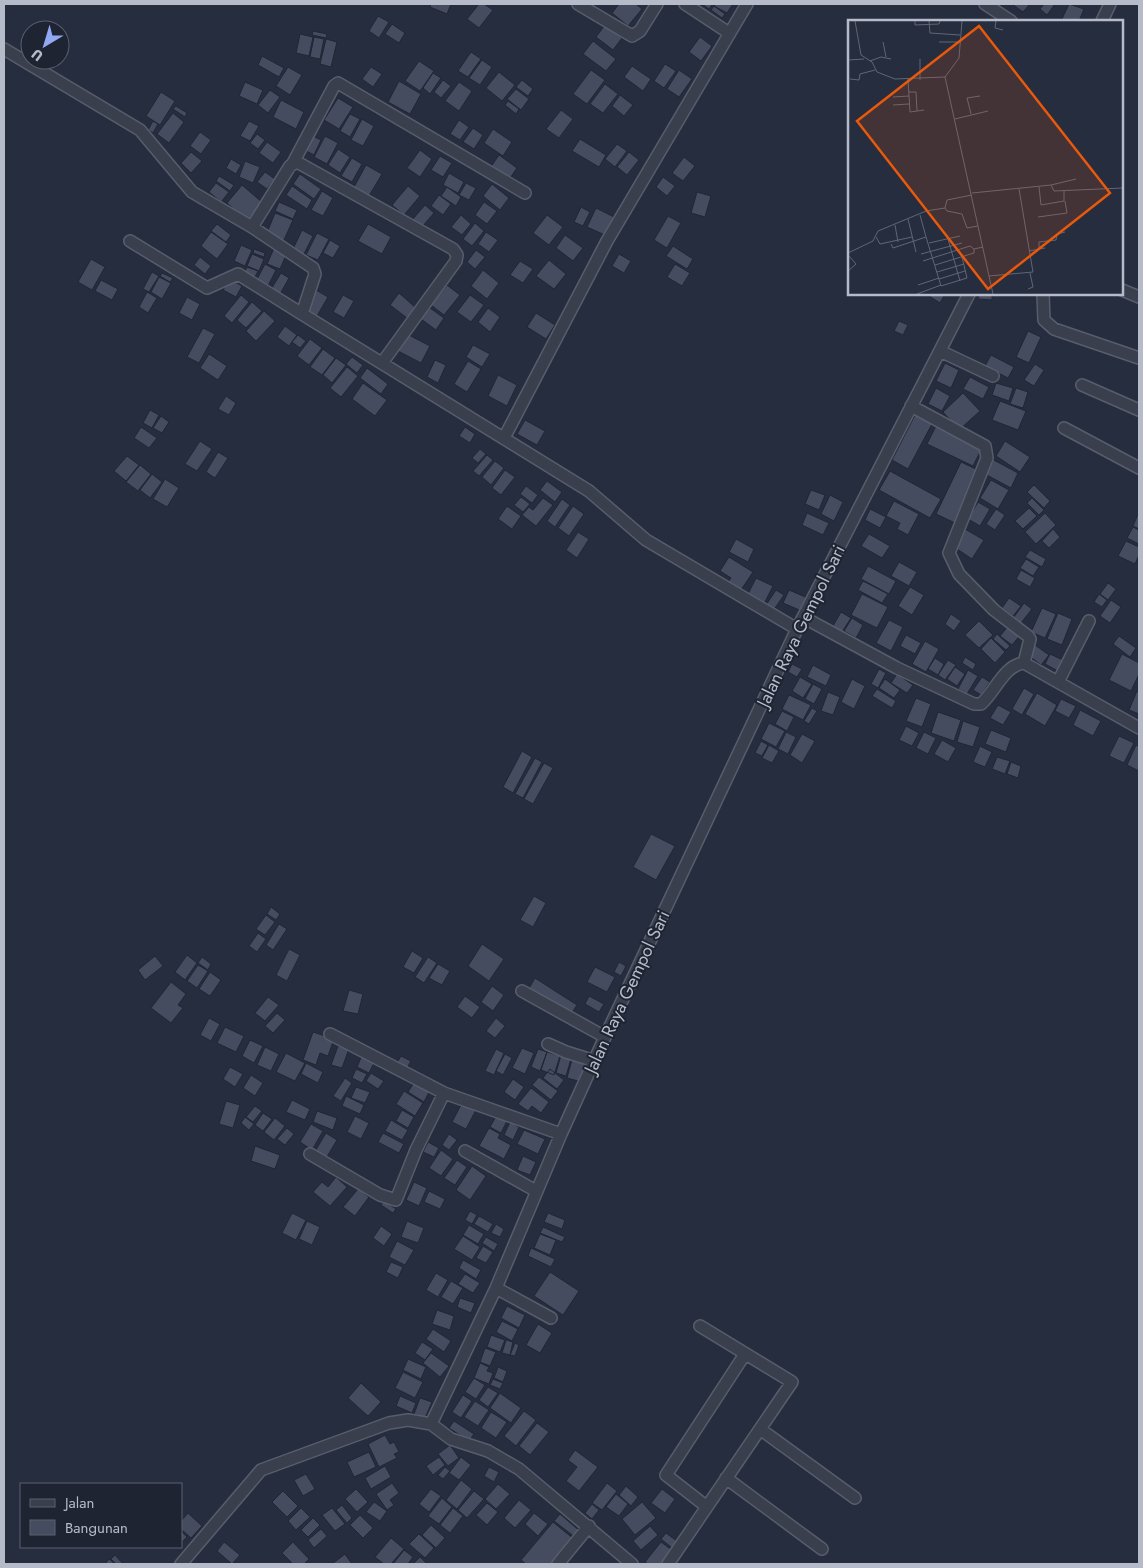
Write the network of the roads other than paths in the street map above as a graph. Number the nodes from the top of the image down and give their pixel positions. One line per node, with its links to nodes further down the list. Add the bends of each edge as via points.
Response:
1 (578, 4): 2 (street, via 632,36 640,31)
2 (657, 4)
3 (685, 4): 9 (street)
4 (747, 4): 9 (street)
5 (985, 4): 7 (street)
6 (1110, 4): 8 (street)
7 (1009, 20)
8 (1102, 20)
9 (729, 32): 28 (street, via 607,242)
10 (4, 49): 13 (street, via 140,130 192,192)
11 (293, 163): 12 (street, via 338,84); 13 (street); 22 (street, via 301,164 453,249 457,255 456,262)
12 (525, 193)
13 (252, 227): 19 (street, via 313,268 315,274)
14 (130, 241): 19 (street, via 207,288 238,274)
15 (1123, 290): 18 (street)
16 (968, 295): 20 (street, Jalan Raya Gempol Sari)
17 (1044, 295): 21 (street, via 1044,320 1054,329)
18 (1139, 297)
19 (302, 314): 22 (street)
20 (940, 351): 23 (street); 25 (street, Jalan Raya Gempol Sari)
21 (1139, 358)
22 (382, 363): 28 (street)
23 (993, 376)
24 (1082, 385): 26 (street)
25 (911, 406): 30 (street, Jalan Raya Gempol Sari); 33 (street, via 985,446 987,458 949,553 959,574 994,610 1028,636)
26 (1139, 410)
27 (1064, 428): 29 (street)
28 (504, 438): 32 (street, via 589,491 646,540)
29 (1139, 468)
30 (804, 617): 32 (street, Jalan Raya Gempol Sari); 33 (street, via 898,668 974,704 981,704 1012,666)
31 (1089, 621): 34 (street)
32 (797, 629): 38 (street, Jalan Raya Gempol Sari)
33 (1024, 663): 34 (street)
34 (1058, 682): 35 (street)
35 (1139, 728)
36 (522, 991): 38 (street)
37 (330, 1034): 41 (street)
38 (605, 1037): 40 (street, Jalan Raya Gempol Sari)
39 (548, 1044): 40 (street)
40 (594, 1061): 42 (street, Jalan Raya Gempol Sari)
41 (444, 1093): 42 (street); 44 (street, via 396,1200 380,1195)
42 (561, 1134): 45 (street, Jalan Raya Gempol Sari)
43 (465, 1151): 45 (street)
44 (310, 1154)
45 (536, 1191): 46 (street, Jalan Raya Gempol Sari)
46 (496, 1288): 47 (street); 50 (street, Jalan Raya Gempol Sari)
47 (551, 1318)
48 (700, 1326): 49 (street)
49 (745, 1354): 51 (street, via 792,1382); 54 (street, via 666,1475)
50 (431, 1424): 55 (street, via 451,1439 488,1452 519,1469); 57 (street, via 408,1420 389,1423 261,1470)
51 (760, 1429): 52 (street); 53 (street)
52 (726, 1478): 54 (street); 56 (street)
53 (855, 1498)
54 (707, 1507): 60 (street)
55 (589, 1526): 58 (street); 59 (street)
56 (822, 1549)
57 (181, 1564)
58 (558, 1564)
59 (632, 1564)
60 (668, 1564)

